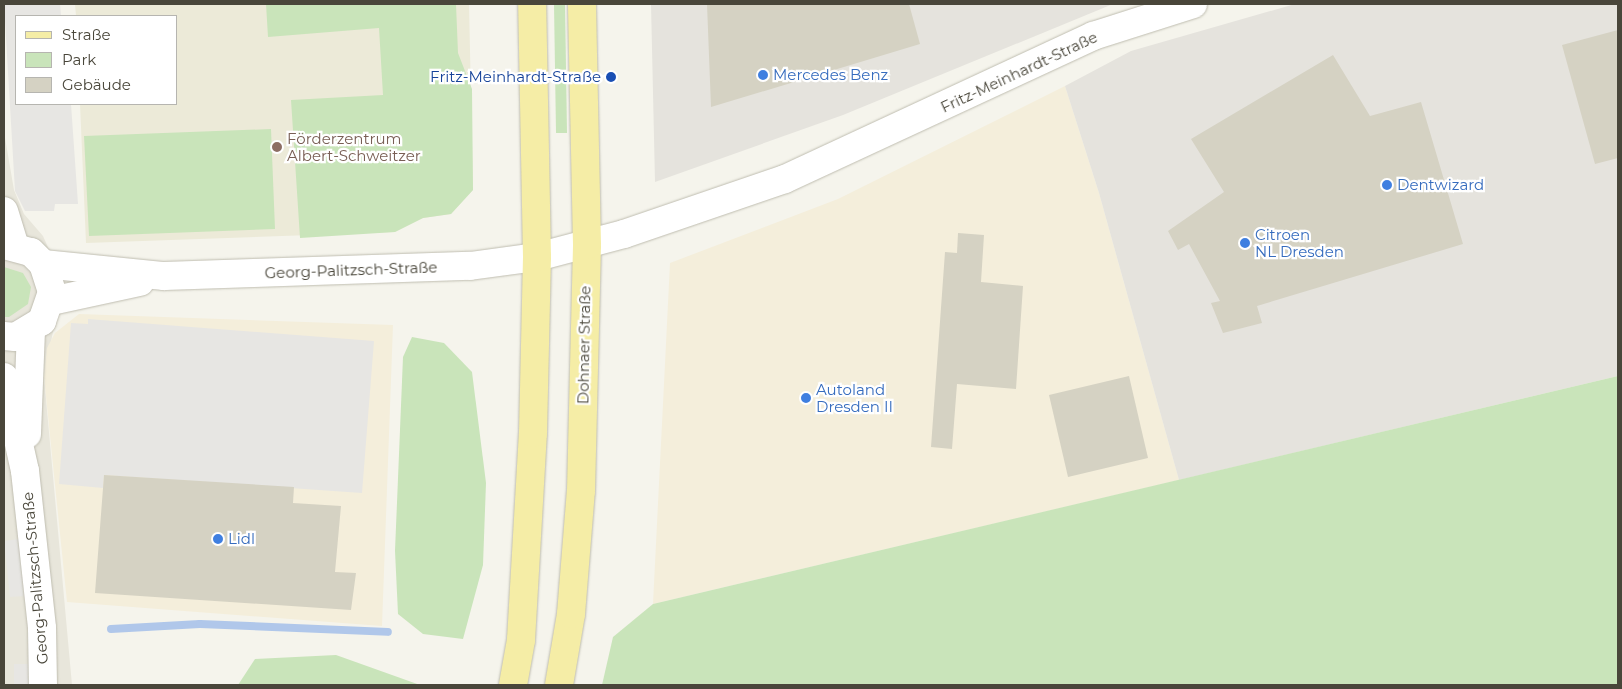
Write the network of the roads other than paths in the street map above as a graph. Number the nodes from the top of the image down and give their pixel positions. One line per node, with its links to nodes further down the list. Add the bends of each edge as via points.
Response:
1 (532, 4): 7 (main road)
2 (582, 4): 6 (main road, Dohnaer Straße)
3 (1193, 4): 6 (street, Fritz-Meinhardt-Straße, via 1093,36 785,179)
4 (4, 211): 5 (street)
5 (9, 245): 8 (street, via 31,252)
6 (587, 245): 7 (street, Fritz-Meinhardt-Straße); 17 (main road, Dohnaer Straße, via 581,491 571,614)
7 (537, 257): 9 (street, Georg-Palitzsch-Straße, via 470,266); 16 (main road, via 533,433 521,640)
8 (44, 264): 9 (street, Georg-Palitzsch-Straße); 10 (street, via 50,277)
9 (164, 276): 10 (street, Georg-Palitzsch-Straße)
10 (51, 302): 11 (street, via 42,321)
11 (31, 330): 12 (street); 14 (street, Georg-Palitzsch-Straße)
12 (4, 336)
13 (4, 377): 14 (street, Georg-Palitzsch-Straße)
14 (25, 471): 15 (street, Georg-Palitzsch-Straße, via 42,628)
15 (43, 685)
16 (513, 685)
17 (559, 685)

